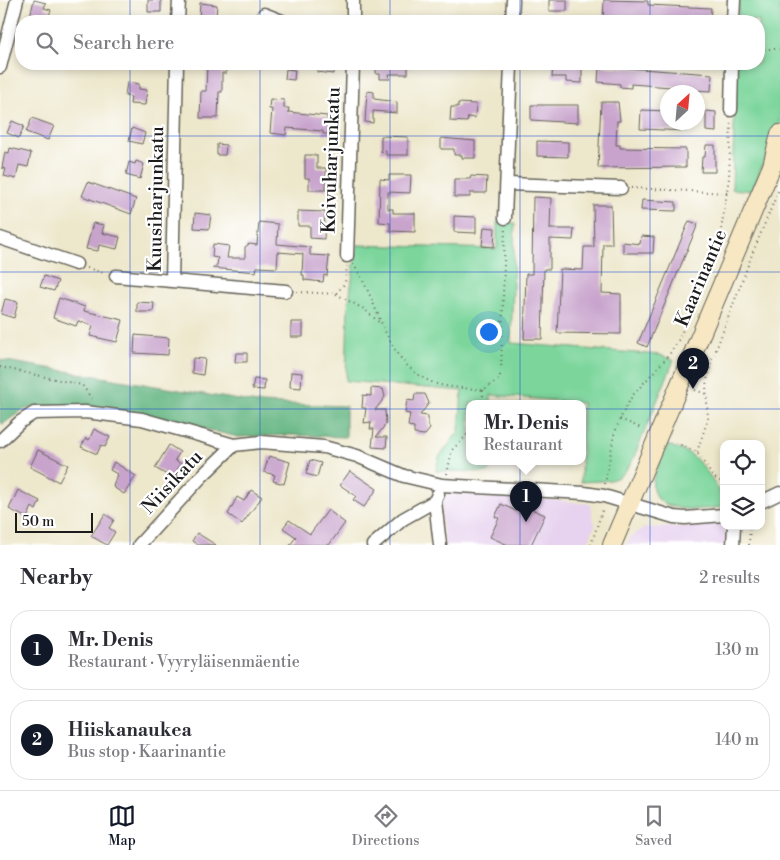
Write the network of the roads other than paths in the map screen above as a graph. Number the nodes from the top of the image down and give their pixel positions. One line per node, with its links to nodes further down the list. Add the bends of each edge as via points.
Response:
1 (16, 0): 10 (street)
2 (179, 0): 6 (street)
3 (352, 0): 7 (street)
4 (513, 0): 8 (street)
5 (734, 0): 9 (street)
6 (178, 15)
7 (353, 15)
8 (512, 15)
9 (733, 15)
10 (0, 67)
11 (177, 70): 25 (street, Kuusiharjunkatu)
12 (353, 70): 22 (street, Koivuharjunkatu)
13 (511, 70): 18 (street)
14 (732, 70): 15 (street)
15 (731, 110)
16 (780, 134): 17 (main road, Kaarinantie)
17 (776, 159): 33 (main road, Kaarinantie)
18 (507, 184): 19 (street); 20 (street)
19 (621, 188)
20 (505, 218)
21 (0, 238): 23 (street)
22 (347, 256)
23 (76, 264)
24 (116, 276): 25 (street)
25 (172, 281): 26 (street, Kuusiharjunkatu)
26 (286, 291)
27 (0, 441): 28 (street, via 13,427 34,413 68,412 142,419)
28 (234, 445): 29 (street, via 261,442 324,447); 36 (street, Niisikatu)
29 (442, 486): 32 (street); 33 (street, via 562,491 604,496)
30 (780, 493): 31 (street)
31 (765, 500)
32 (435, 501): 37 (street, via 403,519); 38 (street)
33 (630, 504): 34 (street, via 685,518); 39 (main road, Kaarinantie)
34 (720, 515)
35 (734, 530): 40 (street)
36 (139, 545)
37 (373, 545)
38 (440, 545)
39 (612, 545)
40 (734, 545)

